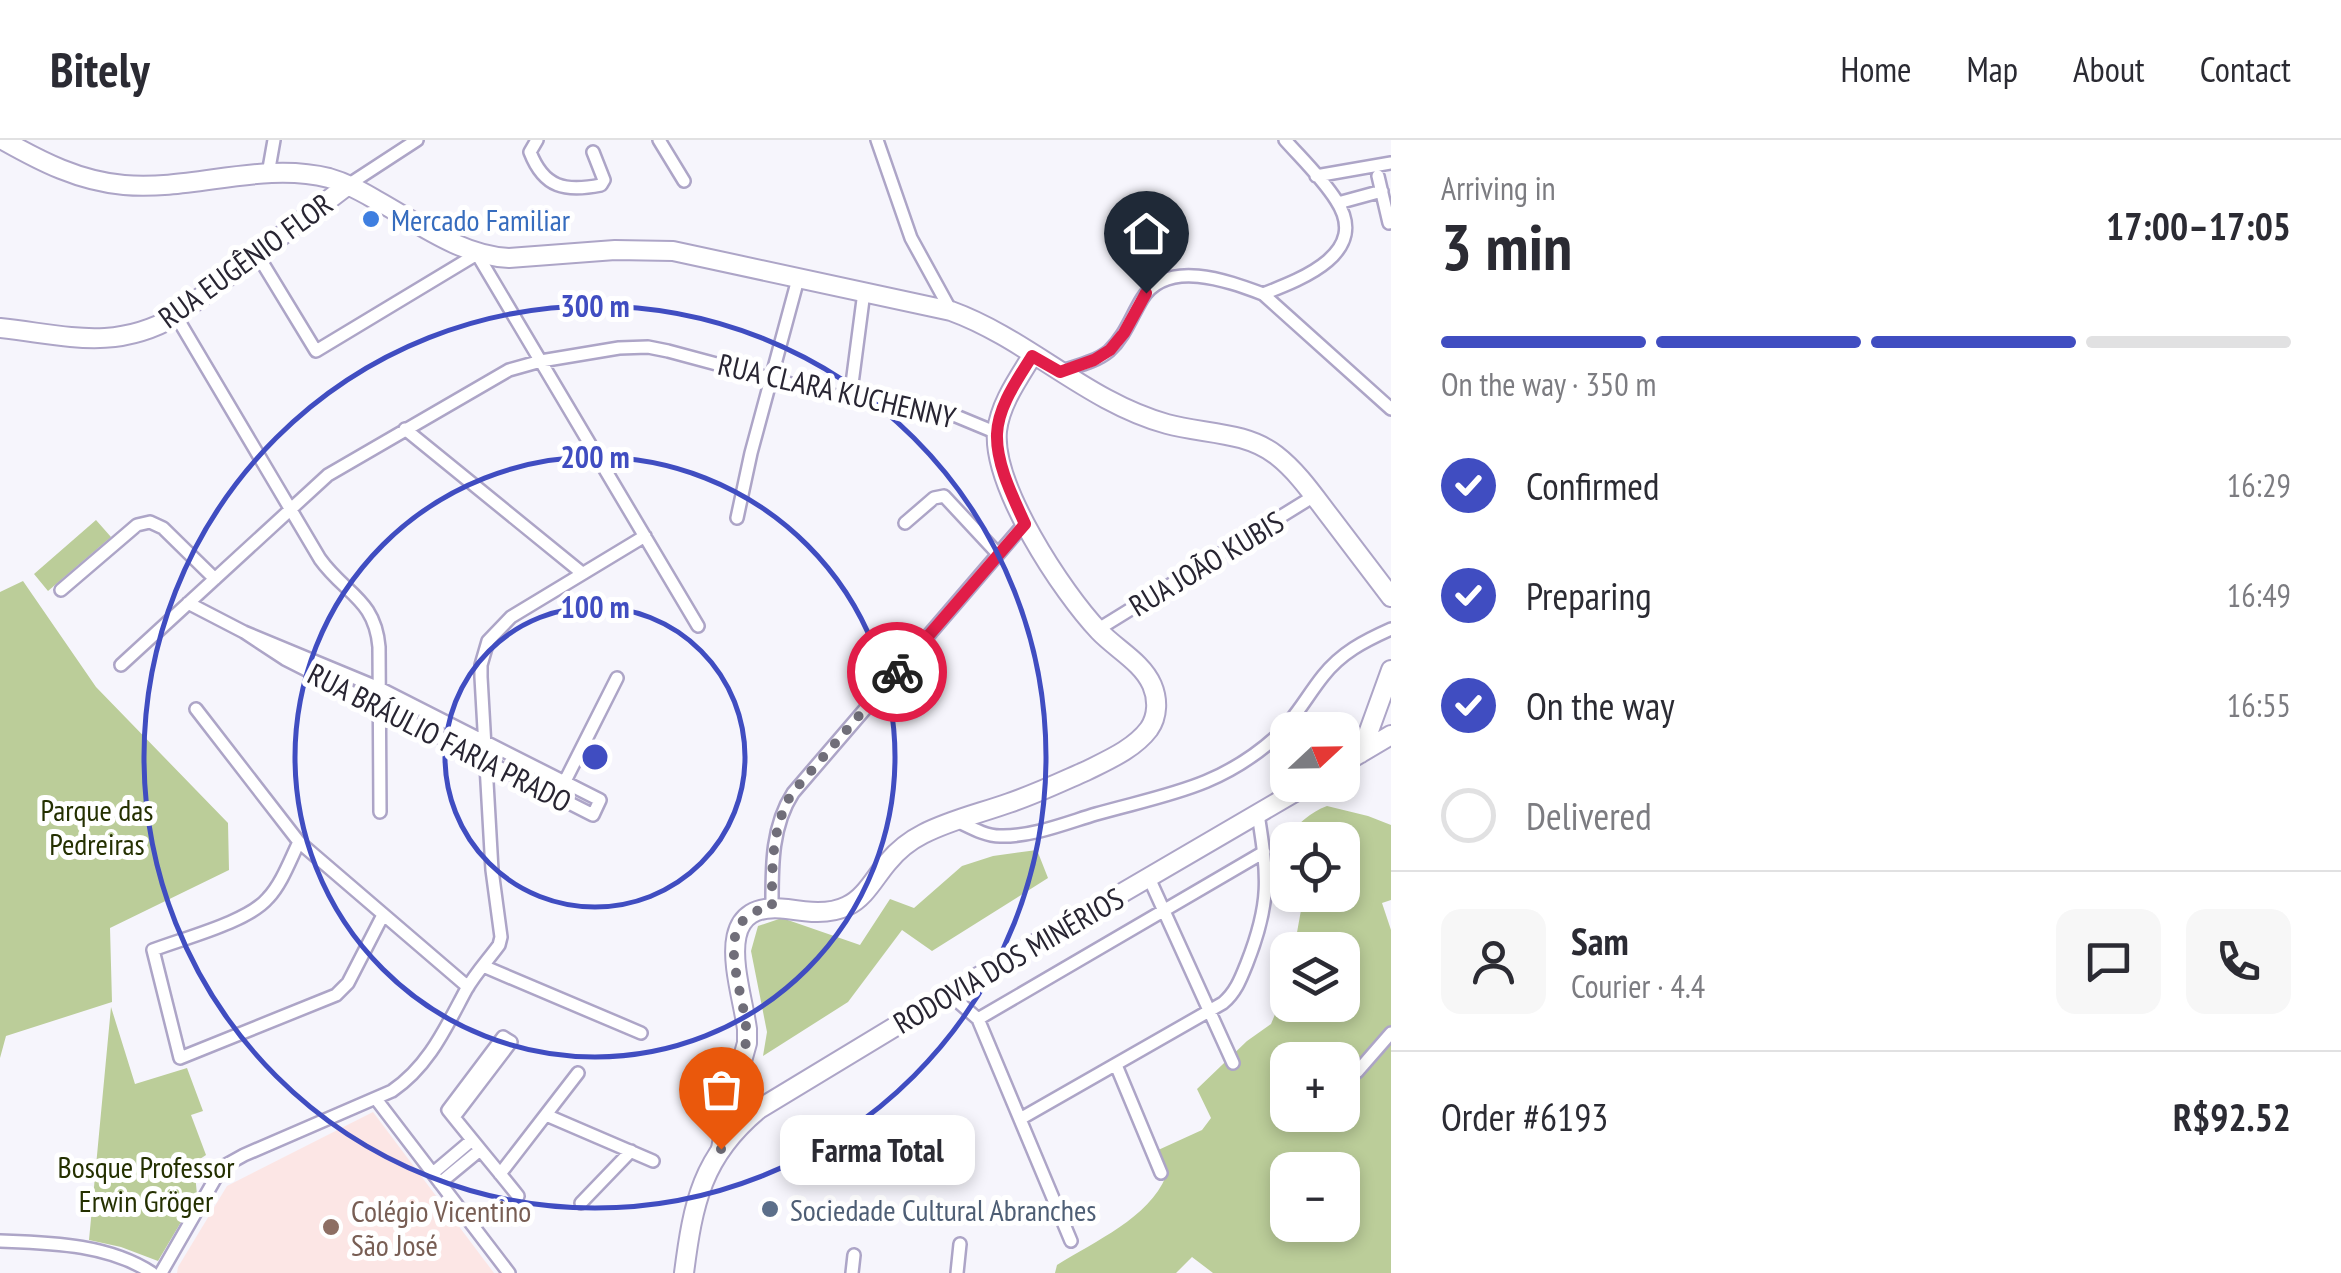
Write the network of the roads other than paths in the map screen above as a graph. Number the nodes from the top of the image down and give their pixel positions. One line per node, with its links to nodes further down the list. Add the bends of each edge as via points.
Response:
1 (3, 140): 10 (main road, via 64,171 126,186)
2 (274, 140): 10 (street)
3 (417, 140): 14 (street, RUA EUGÊNIO FLOR)
4 (537, 140): 8 (street, via 530,152 535,166 555,185 601,184)
5 (660, 140): 13 (street)
6 (877, 140): 23 (street, via 911,238)
7 (1285, 140): 11 (street)
8 (594, 152)
9 (1391, 163): 11 (street)
10 (268, 174): 14 (main road)
11 (1316, 176): 16 (street)
12 (1378, 176): 15 (street)
13 (684, 181)
14 (348, 185): 18 (main road, RUA EUGÊNIO FLOR); 19 (main road)
15 (1382, 191): 16 (street); 17 (street)
16 (1338, 202): 22 (street, via 1344,244 1332,258)
17 (1389, 223)
18 (256, 254): 19 (street, via 316,350); 24 (main road, RUA EUGÊNIO FLOR)
19 (477, 254): 20 (main road, via 655,249); 27 (street)
20 (798, 279): 21 (main road); 29 (street)
21 (864, 292): 23 (main road); 30 (street)
22 (1263, 294): 28 (street, via 1231,282 1172,277 1146,293 1110,350); 31 (street)
23 (951, 311): 26 (main road)
24 (176, 316): 25 (main road, RUA EUGÊNIO FLOR, via 138,334 102,340); 35 (street)
25 (0, 328)
26 (1032, 356): 28 (main road); 33 (main road)
27 (541, 361): 29 (street, RUA CLARA KUCHENNY, via 648,348); 32 (street, RUA CLARA KUCHENNY, via 509,370); 39 (street)
28 (1060, 372): 34 (main road, via 1149,418 1256,443 1280,458)
29 (771, 378): 30 (street, RUA CLARA KUCHENNY); 36 (street)
30 (850, 399): 33 (street, RUA CLARA KUCHENNY, via 933,409)
31 (1391, 409)
32 (405, 429): 35 (street, RUA CLARA KUCHENNY, via 328,474); 41 (street)
33 (997, 433): 38 (main road)
34 (1314, 496): 44 (main road); 48 (street, RUA JOÃO KUBIS)
35 (290, 508): 42 (street, RUA CLARA KUCHENNY); 53 (street, via 328,569 370,611 378,634)
36 (736, 518)
37 (904, 524): 40 (street, via 944,496)
38 (1025, 524): 40 (street); 48 (main road)
39 (645, 536): 41 (street); 46 (street)
40 (998, 554): 69 (street, via 792,793 776,835)
41 (582, 573): 57 (street, via 524,608 488,641 482,664)
42 (214, 579): 43 (street, via 150,522 137,525); 45 (street, RUA CLARA KUCHENNY)
43 (60, 590)
44 (1391, 597)
45 (188, 604): 49 (street, RUA BRÁULIO FARIA PRADO); 50 (street, RUA CLARA KUCHENNY)
46 (698, 626)
47 (1391, 629): 65 (street, via 1342,656 1276,736 1208,782 1013,835 986,834)
48 (1097, 630): 65 (main road, via 1153,687 1150,728 1100,764)
49 (244, 632): 53 (street, RUA BRÁULIO FARIA PRADO); 54 (street, RUA BRÁULIO FARIA PRADO)
50 (121, 666)
51 (1391, 670): 58 (main road)
52 (618, 678): 60 (street)
53 (379, 688): 54 (street); 57 (street, RUA BRÁULIO FARIA PRADO)
54 (379, 706): 59 (street, RUA BRÁULIO FARIA PRADO); 63 (street)
55 (196, 709): 66 (street)
56 (1389, 737): 58 (main road)
57 (485, 742): 59 (street); 60 (street, RUA BRÁULIO FARIA PRADO)
58 (1361, 754)
59 (486, 761): 61 (street, RUA BRÁULIO FARIA PRADO); 72 (street, via 501,937)
60 (564, 782): 61 (street); 61 (street, RUA BRÁULIO FARIA PRADO, via 600,800 593,815)
61 (557, 797)
62 (1278, 802): 64 (main road, RODOVIA DOS MINÉRIOS)
63 (380, 812)
64 (1258, 814): 67 (street); 68 (main road, RODOVIA DOS MINÉRIOS)
65 (957, 821): 69 (main road, via 909,842 844,908)
66 (298, 842): 71 (street); 71 (street, via 259,907 153,950 180,1058 336,996)
67 (1264, 852): 70 (street, RODOVIA DOS MINÉRIOS); 75 (street, via 1266,896 1254,945 1236,990)
68 (1149, 878): 70 (street); 74 (main road, RODOVIA DOS MINÉRIOS)
69 (772, 907): 88 (main road, via 747,917 736,935 747,1043)
70 (1164, 910): 75 (street); 76 (street, RODOVIA DOS MINÉRIOS)
71 (383, 915): 73 (street)
72 (483, 966): 73 (street); 77 (street)
73 (468, 987): 83 (street, via 412,1075)
74 (949, 994): 76 (street); 88 (main road, RODOVIA DOS MINÉRIOS, via 759,1108)
75 (1209, 1010): 79 (street); 80 (street)
76 (978, 1019): 86 (street)
77 (641, 1033)
78 (1391, 1033): 81 (street)
79 (1233, 1063)
80 (1116, 1065): 86 (street); 91 (street)
81 (1360, 1069)
82 (578, 1074): 84 (street)
83 (376, 1099): 93 (street); 101 (street, via 226,1165)
84 (546, 1114): 89 (street); 92 (street)
85 (454, 1118): 85 (street, via 477,1087 511,1042 502,1037 448,1110); 87 (street)
86 (1020, 1119): 97 (street)
87 (476, 1145): 92 (street); 93 (street)
88 (721, 1149): 103 (main road, via 694,1204)
89 (631, 1151): 90 (street); 95 (street)
90 (653, 1161)
91 (1161, 1173)
92 (500, 1174): 94 (street)
93 (436, 1178): 102 (street)
94 (518, 1196)
95 (581, 1203)
96 (0, 1241): 100 (street, via 110,1254)
97 (1071, 1241)
98 (960, 1244): 105 (street)
99 (854, 1255): 104 (street)
100 (152, 1273)
101 (161, 1273)
102 (509, 1273)
103 (684, 1273)
104 (852, 1273)
105 (957, 1273)

